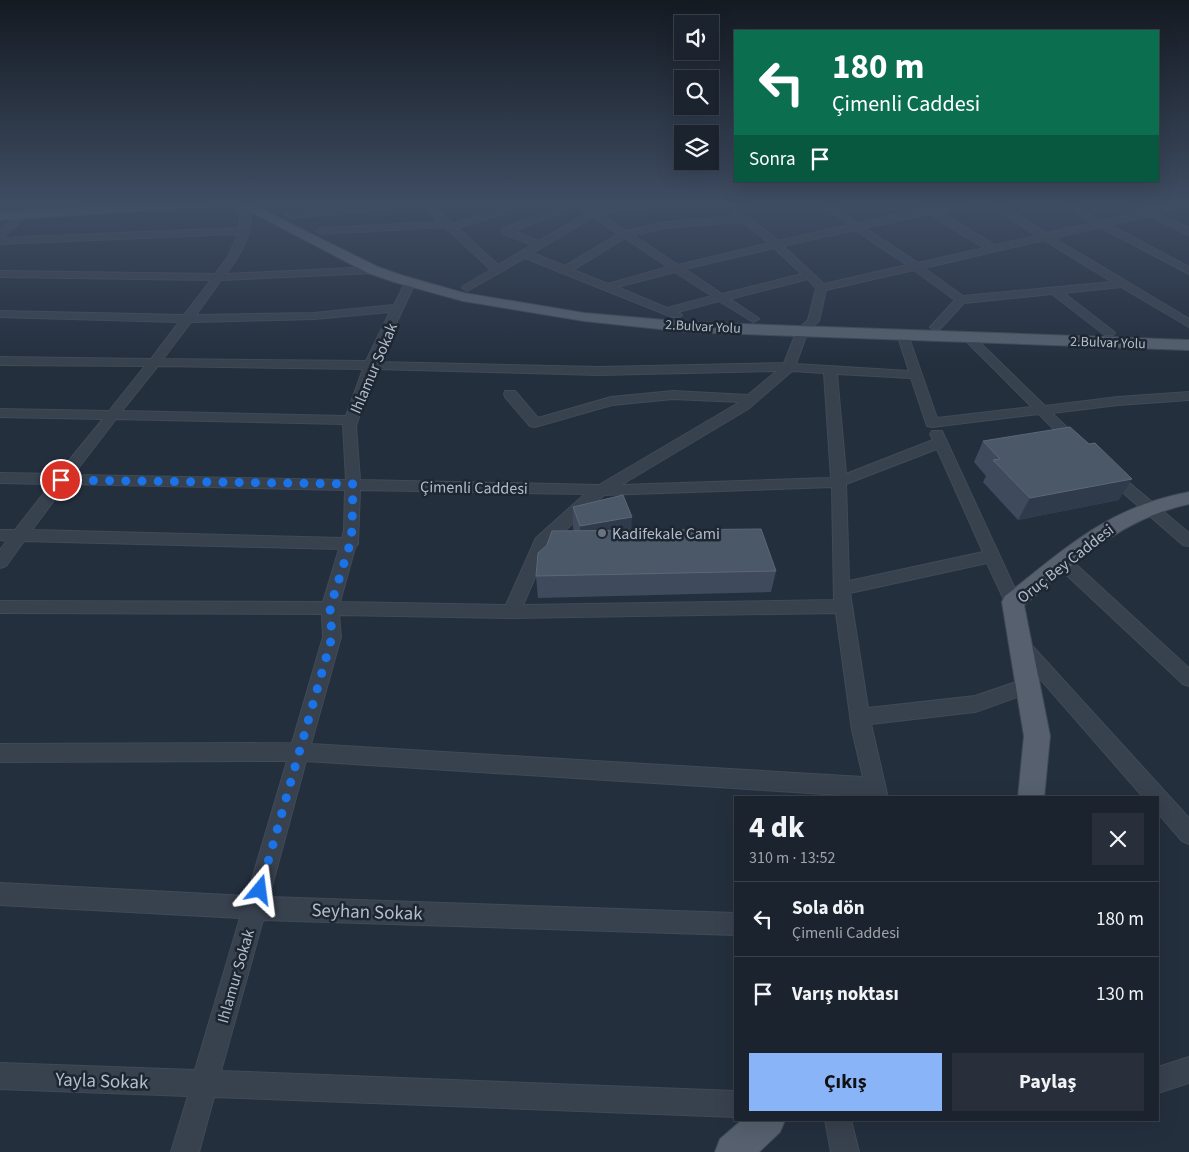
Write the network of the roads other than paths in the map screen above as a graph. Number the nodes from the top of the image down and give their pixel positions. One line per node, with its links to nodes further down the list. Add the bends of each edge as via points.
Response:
1 (233, 257): 23 (street)
2 (347, 257): 17 (main road, 2.Bulvar Yolu)
3 (377, 257): 27 (main road, 2.Bulvar Yolu, via 406,270)
4 (483, 257): 18 (street)
5 (520, 257): 18 (street)
6 (532, 257): 19 (street)
7 (588, 257): 19 (street)
8 (659, 257): 16 (street)
9 (723, 257): 16 (street)
10 (790, 257): 22 (street)
11 (902, 257): 15 (street)
12 (952, 257): 15 (street)
13 (1079, 257): 25 (street)
14 (1162, 257): 20 (street)
15 (914, 265): 28 (street); 31 (street)
16 (676, 268): 26 (street); 30 (street)
17 (373, 270): 23 (street); 24 (main road, 2.Bulvar Yolu)
18 (497, 270): 27 (street)
19 (566, 270): 26 (street)
20 (1189, 271)
21 (0, 274): 23 (street)
22 (810, 275): 28 (street); 30 (street)
23 (219, 277): 35 (street)
24 (410, 282): 32 (street, Ihlamur Sokak); 38 (main road, 2.Bulvar Yolu, via 463,297 584,317 688,327)
25 (1124, 284): 29 (street); 37 (street)
26 (607, 287): 34 (street)
27 (467, 288): 34 (main road, 2.Bulvar Yolu, via 588,309)
28 (821, 288): 38 (street)
29 (1054, 291): 31 (street); 40 (street)
30 (721, 298): 34 (street); 36 (street)
31 (961, 300): 39 (street)
32 (399, 308): 35 (street, via 314,316); 47 (street, Ihlamur Sokak)
33 (0, 314): 35 (street)
34 (673, 314): 36 (main road, 2.Bulvar Yolu)
35 (188, 319): 46 (street)
36 (754, 319): 38 (main road, 2.Bulvar Yolu)
37 (1189, 324)
38 (808, 326): 39 (main road, 2.Bulvar Yolu); 41 (main road, 2.Bulvar Yolu); 48 (street)
39 (936, 327): 40 (main road, 2.Bulvar Yolu)
40 (1109, 333): 42 (main road, 2.Bulvar Yolu)
41 (903, 334): 43 (main road, 2.Bulvar Yolu); 50 (street)
42 (1189, 335)
43 (968, 337): 44 (main road, 2.Bulvar Yolu); 54 (street)
44 (1189, 345)
45 (0, 362): 46 (street)
46 (154, 363): 47 (street); 56 (street)
47 (371, 365): 48 (street, via 599,371); 57 (street, Ihlamur Sokak)
48 (789, 367): 49 (street); 53 (street)
49 (830, 370): 50 (street); 64 (street)
50 (916, 375): 58 (street)
51 (510, 394): 53 (street, via 535,423 611,402 673,395)
52 (1189, 396): 54 (street)
53 (752, 399): 66 (street)
54 (1041, 410): 58 (street); 60 (street)
55 (0, 413): 56 (street)
56 (113, 415): 57 (street); 63 (street)
57 (351, 420): 65 (street, Ihlamur Sokak)
58 (932, 423): 59 (street)
59 (941, 442): 64 (street, Çimenli Caddesi); 73 (street)
60 (1089, 456)
61 (1102, 468): 68 (street)
62 (0, 478): 63 (street, Çimenli Caddesi)
63 (61, 480): 65 (street, Çimenli Caddesi); 70 (street)
64 (840, 482): 66 (street, Çimenli Caddesi); 76 (street)
65 (353, 484): 66 (street, Çimenli Caddesi); 72 (street, Ihlamur Sokak)
66 (602, 490): 80 (street, via 593,494 542,542)
67 (1189, 498): 68 (main road, Oruç Bey Caddesi)
68 (1150, 508): 71 (street); 75 (main road, Oruç Bey Caddesi, via 1113,524)
69 (0, 535): 70 (street)
70 (20, 535): 72 (street); 74 (street)
71 (1189, 541)
72 (350, 544): 79 (street, Ihlamur Sokak)
73 (992, 556): 76 (street); 77 (street)
74 (0, 562)
75 (1063, 562): 77 (main road, Oruç Bey Caddesi); 82 (street)
76 (842, 597): 80 (street); 84 (street)
77 (1013, 602): 81 (main road, Oruç Bey Caddesi)
78 (0, 607): 79 (street)
79 (330, 608): 80 (street); 85 (street, Ihlamur Sokak, via 332,637)
80 (512, 612)
81 (1020, 644): 83 (main road, Oruç Bey Caddesi); 89 (street)
82 (1189, 679)
83 (1028, 686): 84 (street, via 975,704); 88 (main road, Oruç Bey Caddesi, via 1036,736)
84 (860, 717): 87 (street)
85 (300, 752): 86 (street); 87 (street); 93 (street, Ihlamur Sokak)
86 (0, 753)
87 (877, 792)
88 (1031, 796)
89 (1155, 796)
90 (1159, 800): 91 (street)
91 (1189, 834)
92 (0, 894): 93 (street, Seyhan Sokak)
93 (255, 908): 94 (street, Seyhan Sokak); 98 (street, Ihlamur Sokak)
94 (734, 924)
95 (1189, 1070): 97 (street)
96 (0, 1076): 98 (street, Yayla Sokak)
97 (1159, 1080)
98 (204, 1085): 99 (street, Yayla Sokak); 102 (street, Ihlamur Sokak)
99 (734, 1104)
100 (767, 1121): 103 (main road)
101 (838, 1121): 104 (street)
102 (185, 1152)
103 (733, 1152)
104 (845, 1152)

